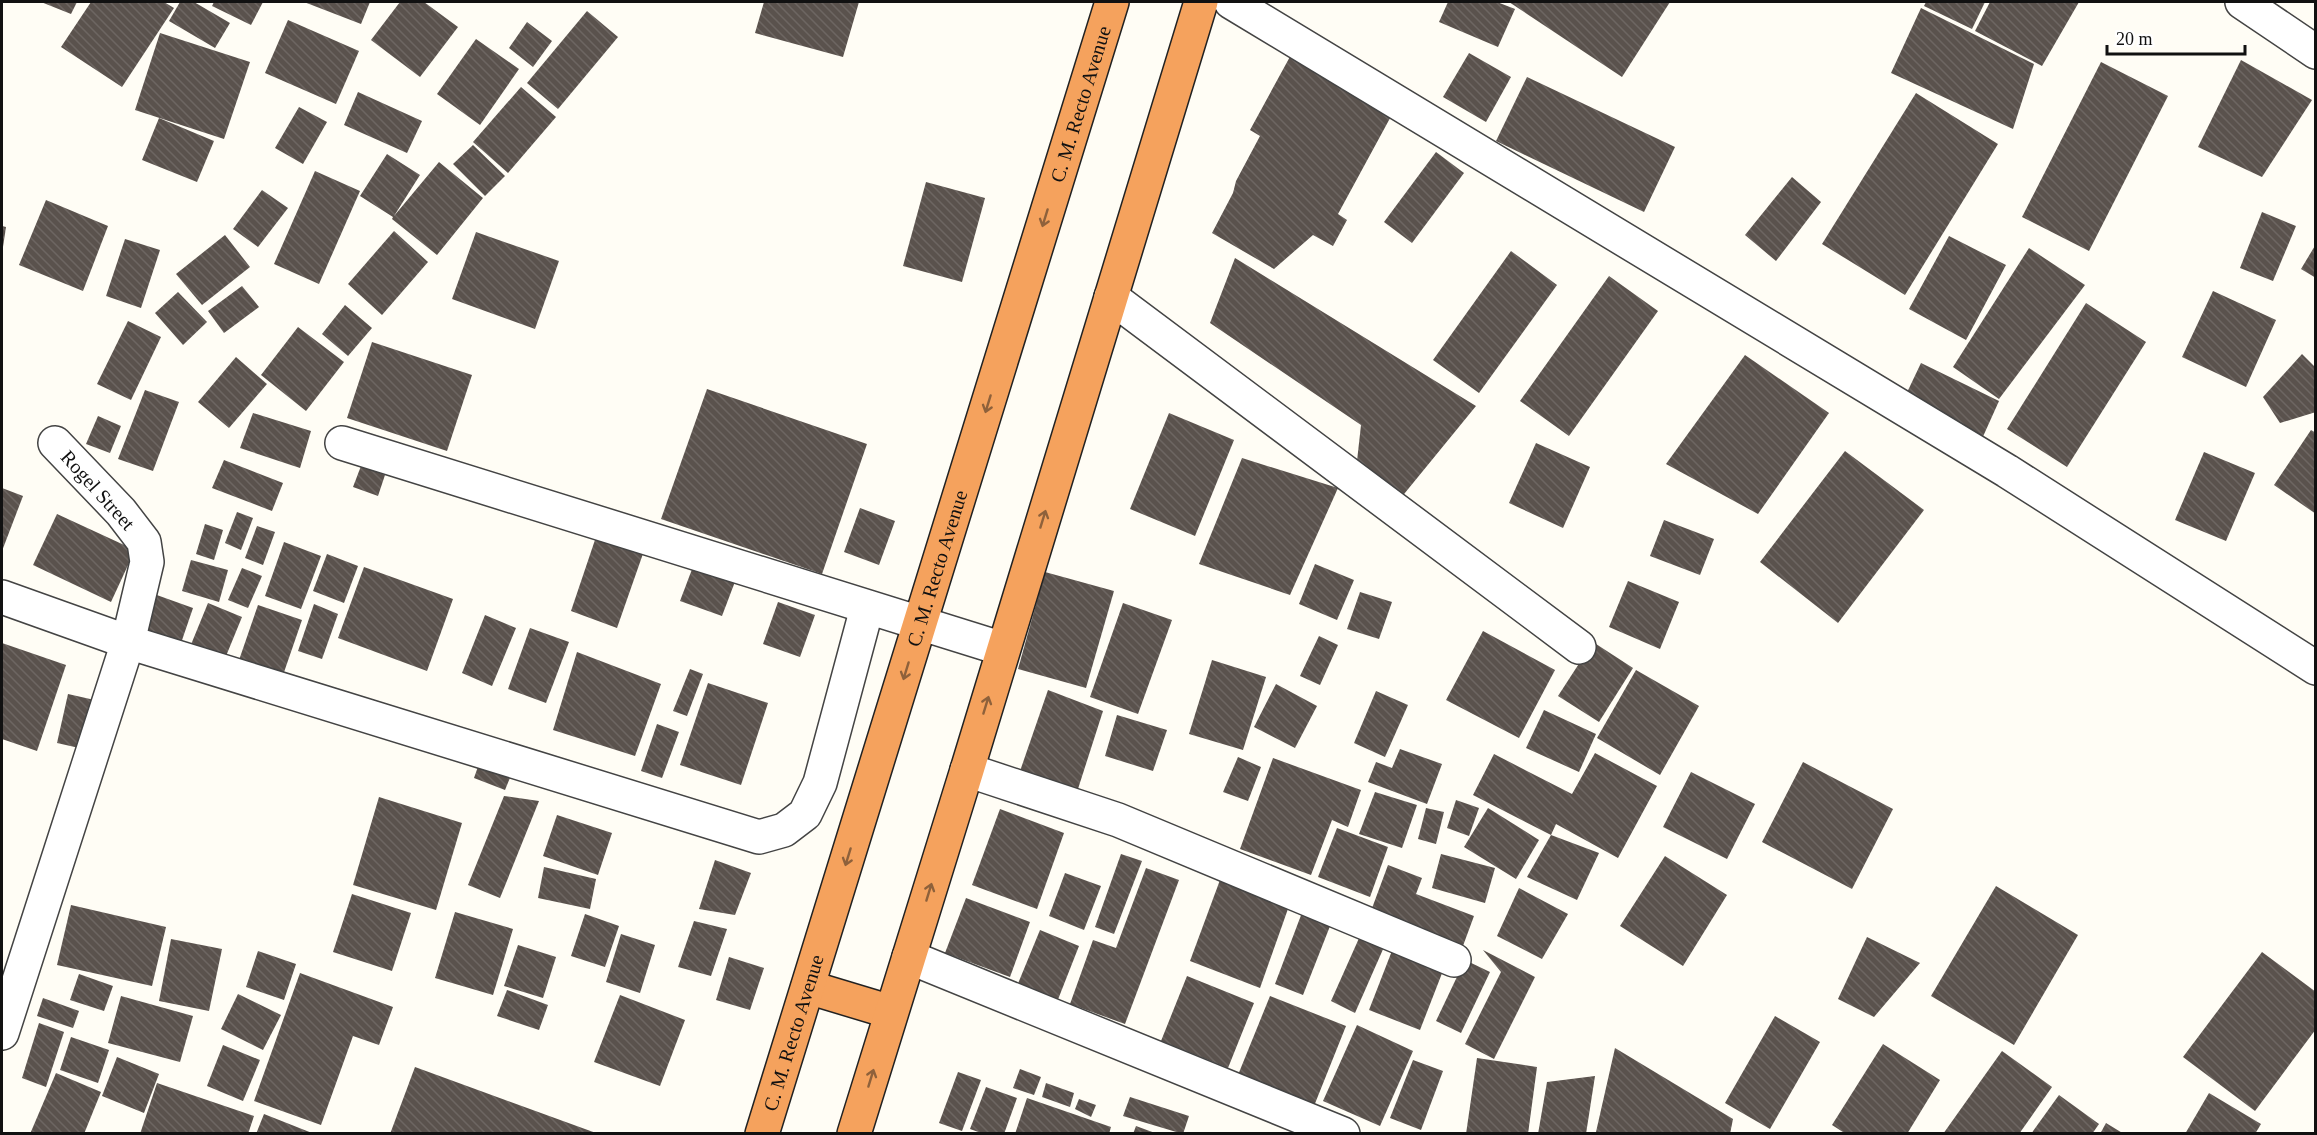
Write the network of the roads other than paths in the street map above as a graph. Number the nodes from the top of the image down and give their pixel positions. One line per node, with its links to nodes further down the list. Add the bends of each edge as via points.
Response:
1 (1112, 2): 11 (highway, C. M. Recto Avenue, one-way to 11)
2 (1201, 2): 6 (highway)
3 (1231, 2): 15 (street, via 2007,471)
4 (2242, 2): 5 (street)
5 (2316, 52)
6 (1111, 297): 13 (street); 14 (highway, one-way to 6)
7 (55, 443): 12 (street, Rogel Street, via 144,542 147,561)
8 (342, 443): 10 (street)
9 (2, 597): 12 (street)
10 (867, 608): 11 (street); 12 (street, via 815,794 805,814 784,830 759,837)
11 (920, 625): 14 (street); 19 (highway, C. M. Recto Avenue, one-way to 19)
12 (128, 642): 21 (street, Rogel Street)
13 (1579, 647)
14 (1003, 650): 16 (highway, one-way to 14)
15 (2316, 668)
16 (967, 770): 17 (highway, one-way to 16); 18 (street, via 1118,820)
17 (909, 957): 20 (highway); 24 (street)
18 (1454, 960)
19 (808, 987): 20 (highway); 22 (highway, C. M. Recto Avenue)
20 (891, 1012): 23 (highway, one-way to 20)
21 (2, 1033)
22 (762, 1134)
23 (854, 1134)
24 (1343, 1134)

